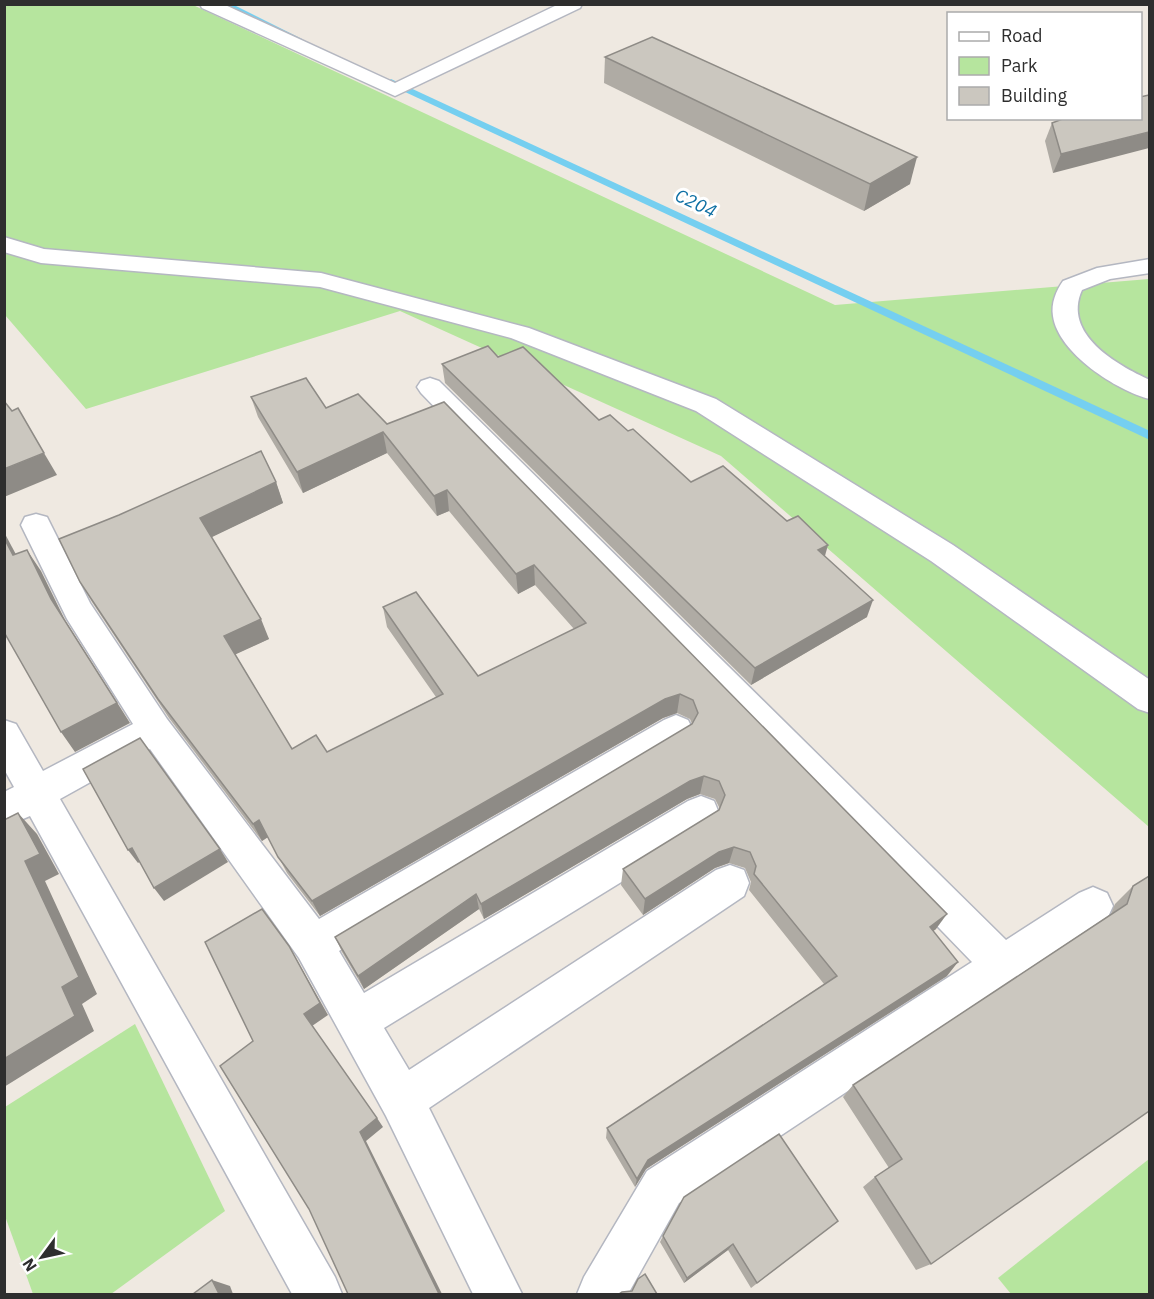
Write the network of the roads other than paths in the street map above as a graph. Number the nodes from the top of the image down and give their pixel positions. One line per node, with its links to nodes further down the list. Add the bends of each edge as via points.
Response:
1 (208, 4): 2 (street, via 403,86)
2 (565, 6)
3 (4, 244): 8 (street, via 41,256 321,280 520,333 706,405 942,553)
4 (1149, 266): 6 (street, via 1105,273 1072,286 1064,304 1069,328 1088,355)
5 (430, 387): 17 (street)
6 (1149, 391)
7 (36, 525): 9 (street, via 78,610)
8 (1149, 699)
9 (155, 729): 12 (street); 16 (street)
10 (676, 730): 16 (street)
11 (4, 735): 12 (street)
12 (21, 801): 20 (street)
13 (701, 813): 18 (street)
14 (730, 883): 19 (street)
15 (1093, 906): 17 (street)
16 (313, 944): 18 (street)
17 (1002, 964): 22 (street, via 663,1187)
18 (356, 1021): 19 (street)
19 (402, 1100): 21 (street)
20 (318, 1294)
21 (498, 1294)
22 (602, 1294)

